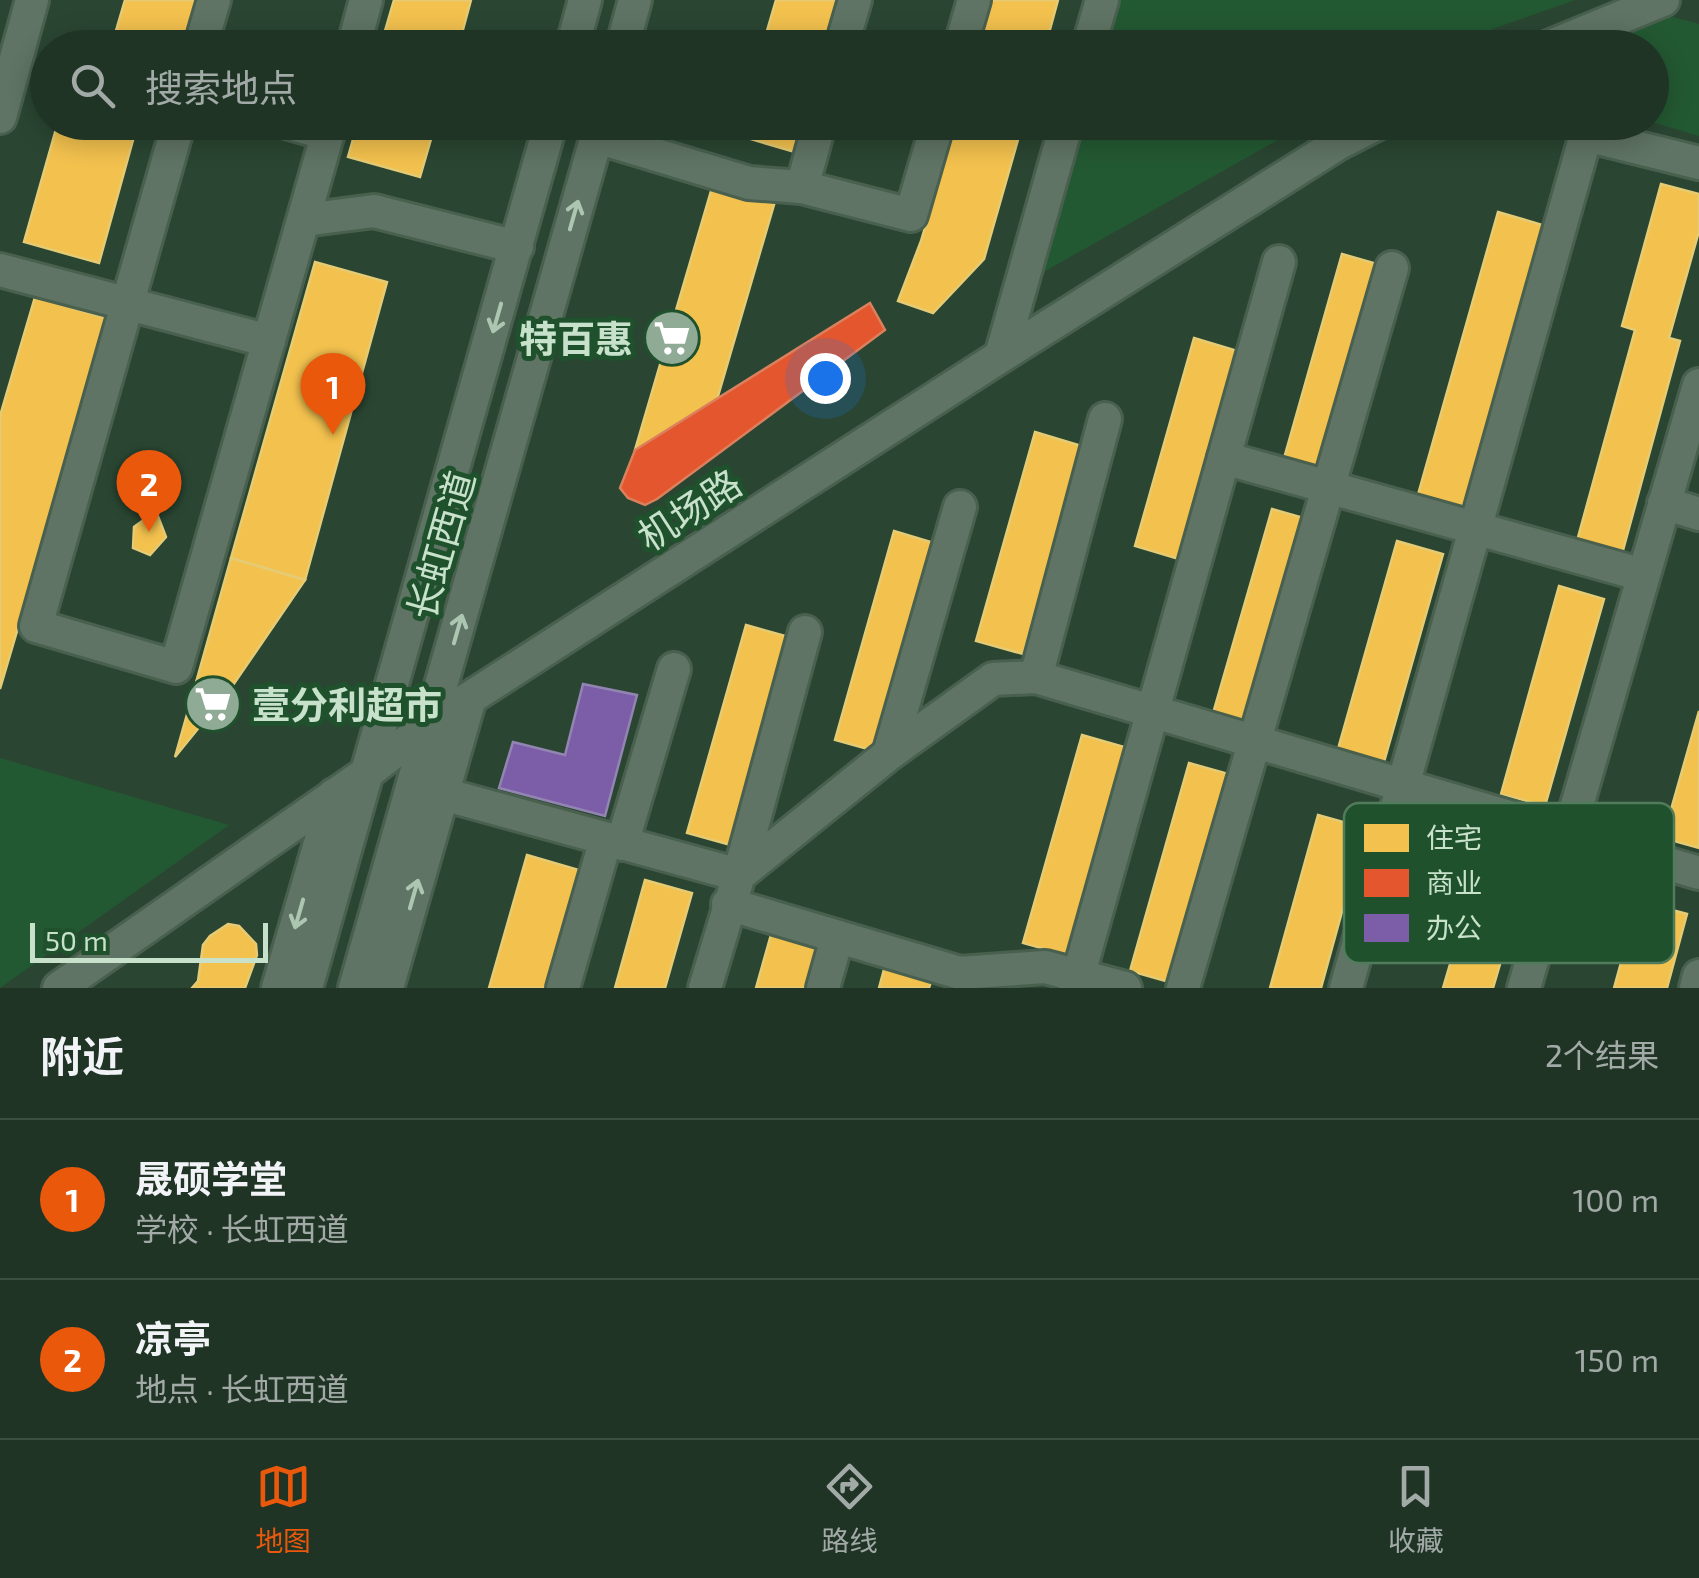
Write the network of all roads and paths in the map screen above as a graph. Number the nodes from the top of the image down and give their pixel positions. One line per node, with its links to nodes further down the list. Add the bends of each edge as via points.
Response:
1 (32, 0): 10 (street)
2 (214, 0): 11 (street)
3 (366, 0): 12 (street)
4 (585, 0): 13 (street)
5 (635, 0): 14 (street)
6 (854, 0): 15 (street)
7 (974, 0): 16 (street)
8 (1102, 0): 17 (street)
9 (1663, 0): 18 (street)
10 (33, 30)
11 (205, 30)
12 (358, 30)
13 (577, 30)
14 (627, 30)
15 (846, 30)
16 (965, 30)
17 (1093, 30)
18 (1590, 30)
19 (30, 56): 20 (street)
20 (0, 117)
21 (174, 140): 39 (street)
22 (327, 140): 34 (street)
23 (546, 140): 35 (street, 长虹西道)
24 (596, 140): 56 (street, 长虹西道, one-way to 24)
25 (628, 140): 33 (street, via 749,182)
26 (815, 140): 33 (street)
27 (933, 140): 33 (street, via 911,215)
28 (1062, 140): 41 (street)
29 (1345, 140): 41 (street, 机场路)
30 (1585, 140): 49 (street)
31 (1606, 140): 32 (street)
32 (1699, 163)
33 (802, 187)
34 (304, 220): 35 (street, via 374,211); 40 (street)
35 (517, 247): 59 (street, 长虹西道, one-way to 59)
36 (1278, 262): 44 (street)
37 (1392, 268): 45 (street)
38 (0, 270): 39 (street)
39 (128, 304): 40 (street); 40 (street, via 36,626 176,666)
40 (269, 341)
41 (1001, 356): 54 (street, 机场路)
42 (1699, 385): 46 (street)
43 (1105, 419): 53 (street)
44 (1224, 458): 45 (street); 55 (street)
45 (1328, 487): 49 (street); 57 (street)
46 (1664, 503): 48 (street); 50 (street)
47 (960, 507): 58 (street)
48 (1699, 514)
49 (1476, 528): 50 (street); 60 (street)
50 (1644, 575): 65 (street)
51 (806, 632): 69 (street)
52 (674, 668): 66 (street)
53 (1036, 677): 55 (street); 58 (street, via 993,679)
54 (470, 698): 56 (street, 机场路); 61 (street)
55 (1152, 712): 57 (street); 75 (street)
56 (432, 723): 59 (street, 机场路); 79 (street, 长虹西道)
57 (1255, 742): 60 (street); 85 (street)
58 (890, 754): 69 (street)
59 (368, 772): 62 (street, 机场路); 78 (street, 长虹西道)
60 (1402, 786): 63 (street); 64 (street)
61 (444, 794): 66 (street); 80 (street, one-way to 61)
62 (334, 796): 76 (street, 机场路); 77 (street, one-way to 77)
63 (1397, 803)
64 (1461, 803)
65 (1577, 803)
66 (614, 841): 69 (street); 81 (street)
67 (1674, 866): 68 (street)
68 (1699, 873)
69 (734, 890): 70 (street); 82 (street)
70 (837, 938): 74 (street); 83 (street)
71 (1353, 963): 86 (street)
72 (1531, 963): 87 (street)
73 (1699, 976): 88 (street)
74 (948, 979): 75 (street, via 1044,968)
75 (1077, 982): 84 (street)
76 (58, 988)
77 (278, 988)
78 (306, 988)
79 (355, 988)
80 (387, 988)
81 (563, 988)
82 (705, 988)
83 (823, 988)
84 (1124, 988)
85 (1183, 988)
86 (1346, 988)
87 (1524, 988)
88 (1696, 988)

